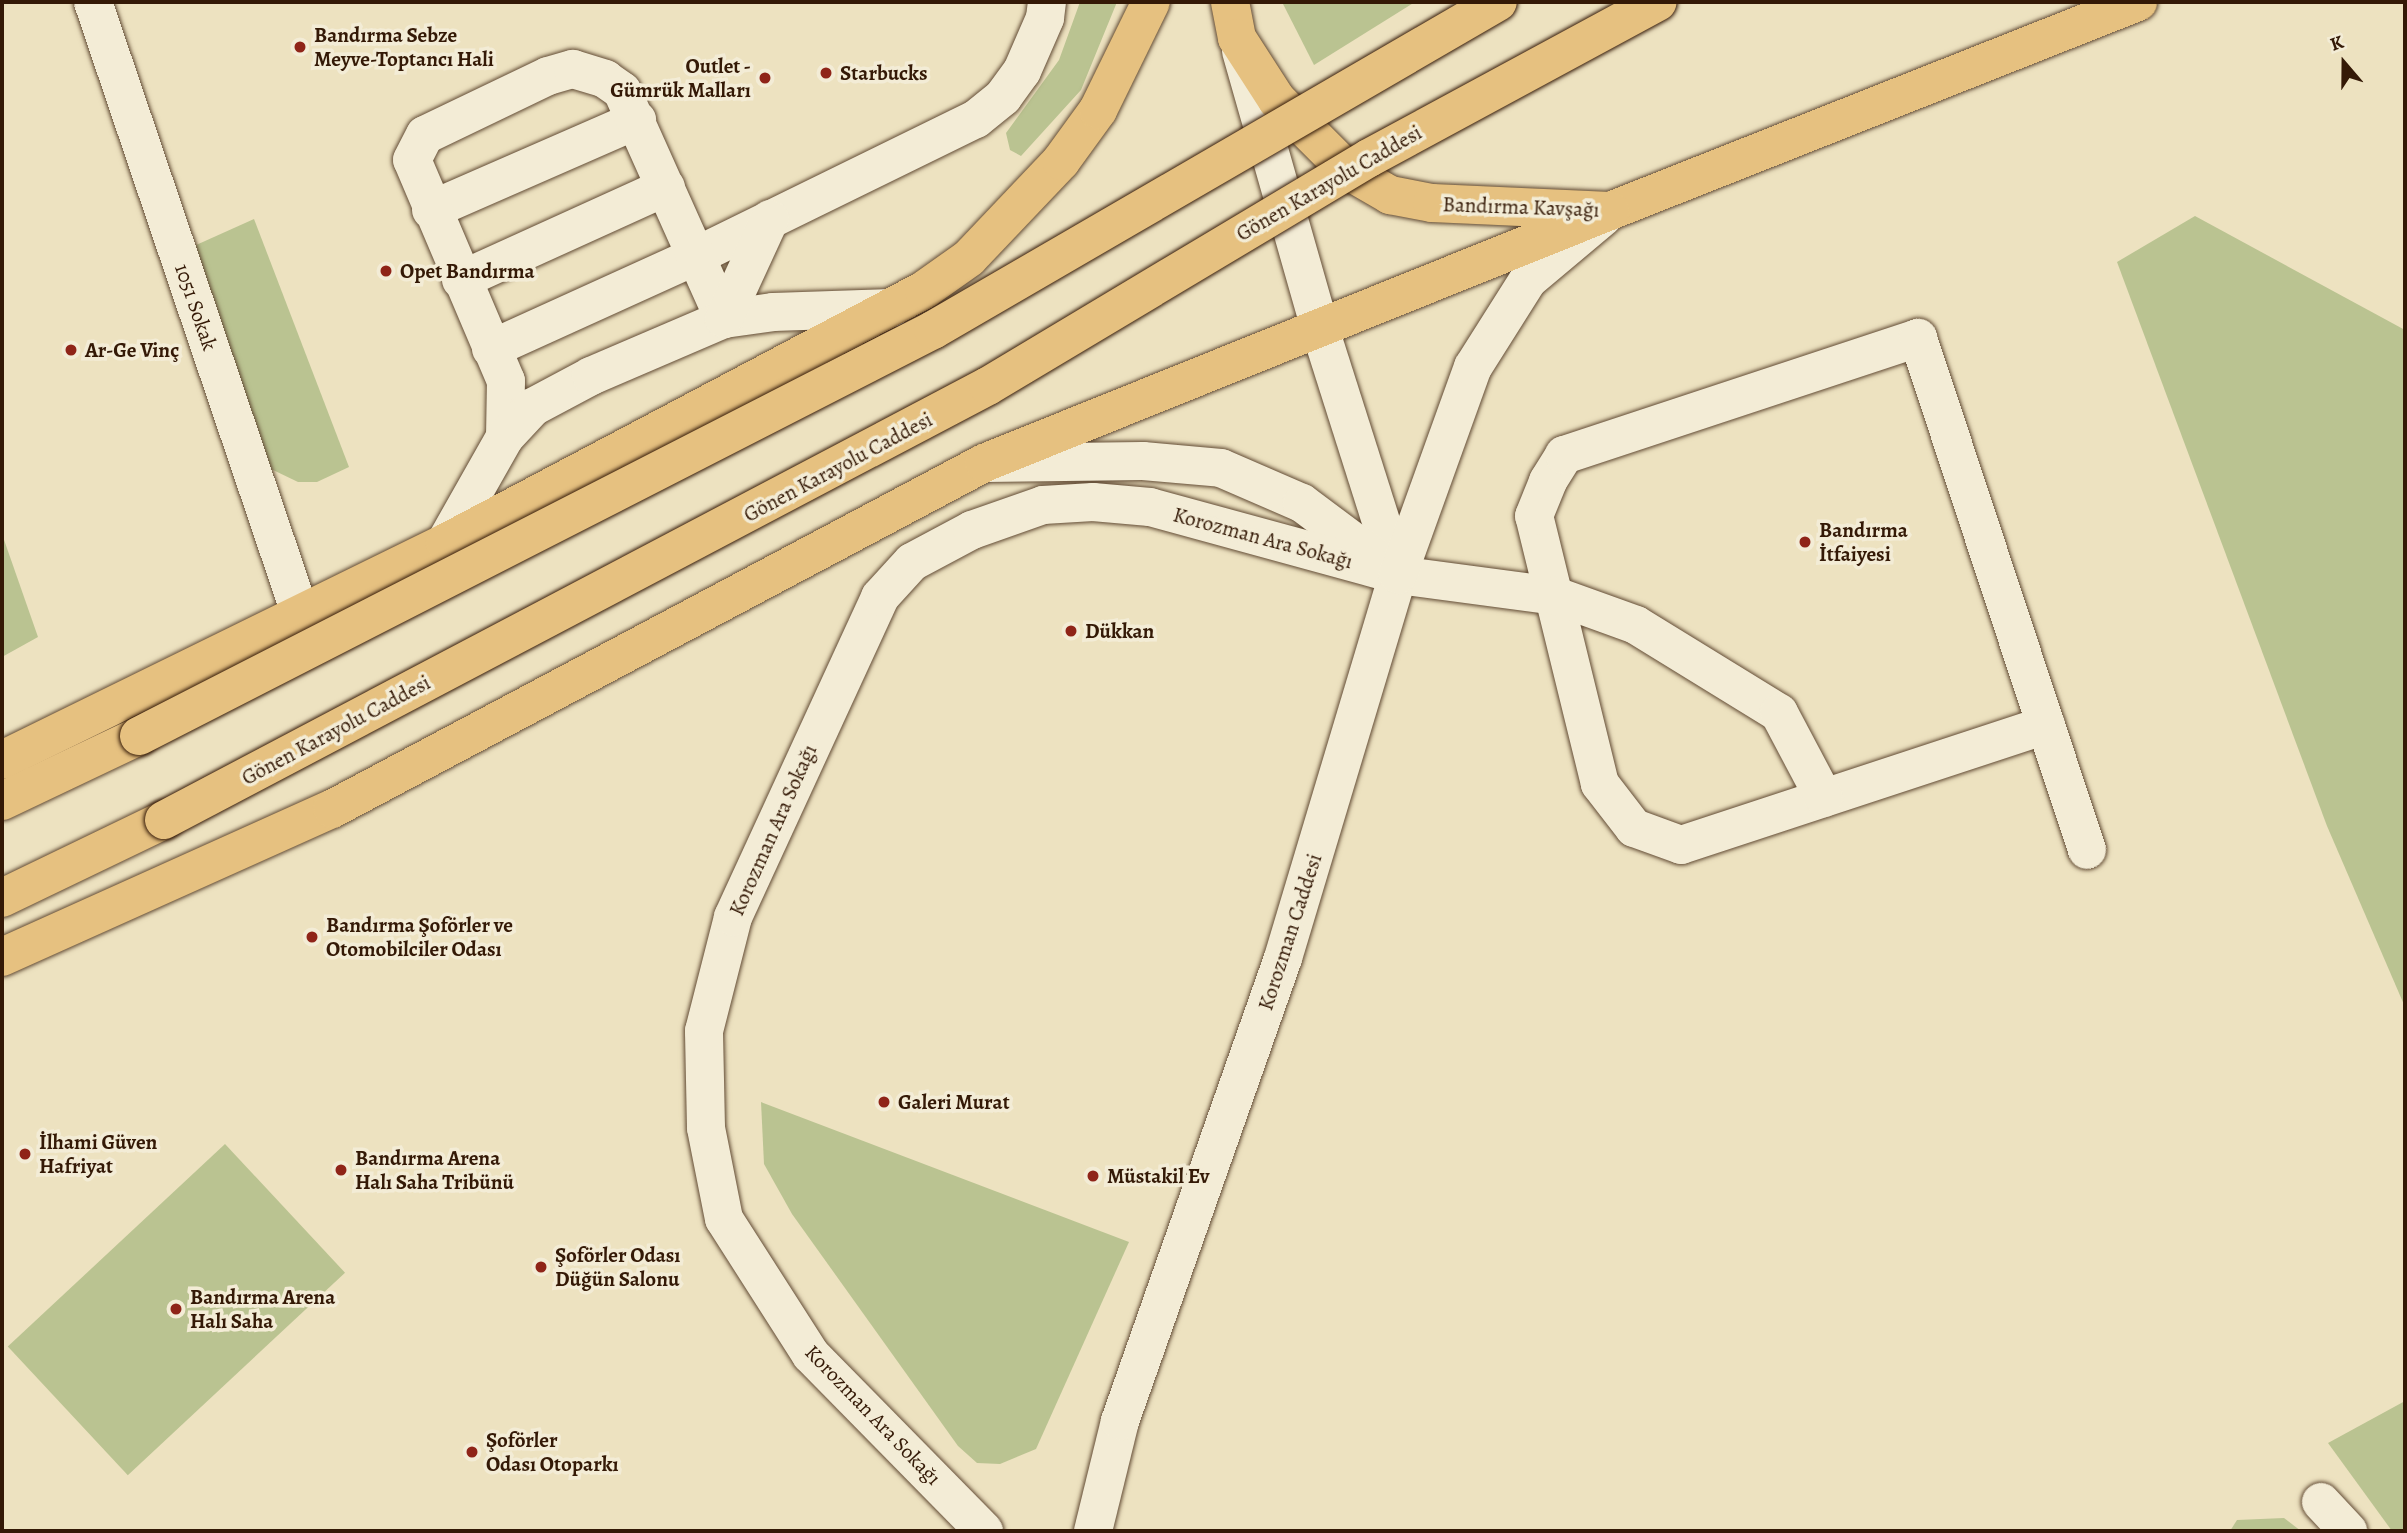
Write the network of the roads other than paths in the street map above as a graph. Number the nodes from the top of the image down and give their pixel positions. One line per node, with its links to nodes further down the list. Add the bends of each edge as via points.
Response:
1 (93, 2): 24 (street, 1051 Sokak)
2 (1047, 2): 12 (street, via 1045,18 1022,71 1003,97 948,135)
3 (1151, 2): 15 (main road, via 1098,110 1061,161 969,258)
4 (1498, 2): 28 (main road, bridge, via 933,330 139,736)
5 (1657, 2): 30 (main road, Gönen Karayolu Caddesi, bridge, via 1369,158 988,386 164,820)
6 (2138, 2): 11 (main road, Bandırma Kavşağı)
7 (1233, 20): 11 (main road, Bandırma Kavşağı, via 1277,100 1347,170 1390,195 1432,203); 17 (street, Bandırma Kavşağı)
8 (637, 120): 9 (street); 10 (street); 10 (street, via 622,91 606,79 573,69 548,76 425,135 412,160)
9 (666, 187): 13 (street); 14 (street)
10 (432, 210): 14 (street)
11 (1610, 211): 17 (main road); 22 (street, Korozman Caddesi, via 1528,280 1473,367)
12 (770, 219): 13 (street); 16 (street, via 743,287)
13 (696, 256): 16 (street); 18 (street)
14 (461, 280): 18 (street)
15 (892, 309): 16 (street, via 773,312); 21 (main road)
16 (724, 319): 19 (street, via 590,376 533,407)
17 (1320, 328): 20 (main road); 22 (street)
18 (491, 349): 19 (street, via 506,381)
19 (505, 437): 21 (street)
20 (984, 463): 22 (street, via 1143,461 1220,468 1302,503); 31 (main road, via 332,808)
21 (445, 543): 24 (main road)
22 (1398, 575): 23 (street, Korozman Ara Sokağı); 33 (street, Korozman Ara Sokağı, via 1150,507 1093,502 1043,505 972,530 912,562 880,597 733,917 704,1031 706,1128 723,1219 811,1355); 34 (street, Korozman Caddesi, via 1283,958 1119,1421)
23 (1556, 596): 25 (street, via 1534,516 1564,455 1918,338); 27 (street, Korozman Ara Sokağı, via 1636,625 1779,713); 27 (street, via 1600,784 1634,828 1681,845)
24 (300, 613): 26 (main road)
25 (2046, 725): 27 (street); 29 (street)
26 (2, 760)
27 (1824, 798)
28 (2, 801)
29 (2087, 850)
30 (2, 898)
31 (2, 957)
32 (2321, 1502): 35 (street)
33 (984, 1531)
34 (1093, 1531)
35 (2348, 1531)

